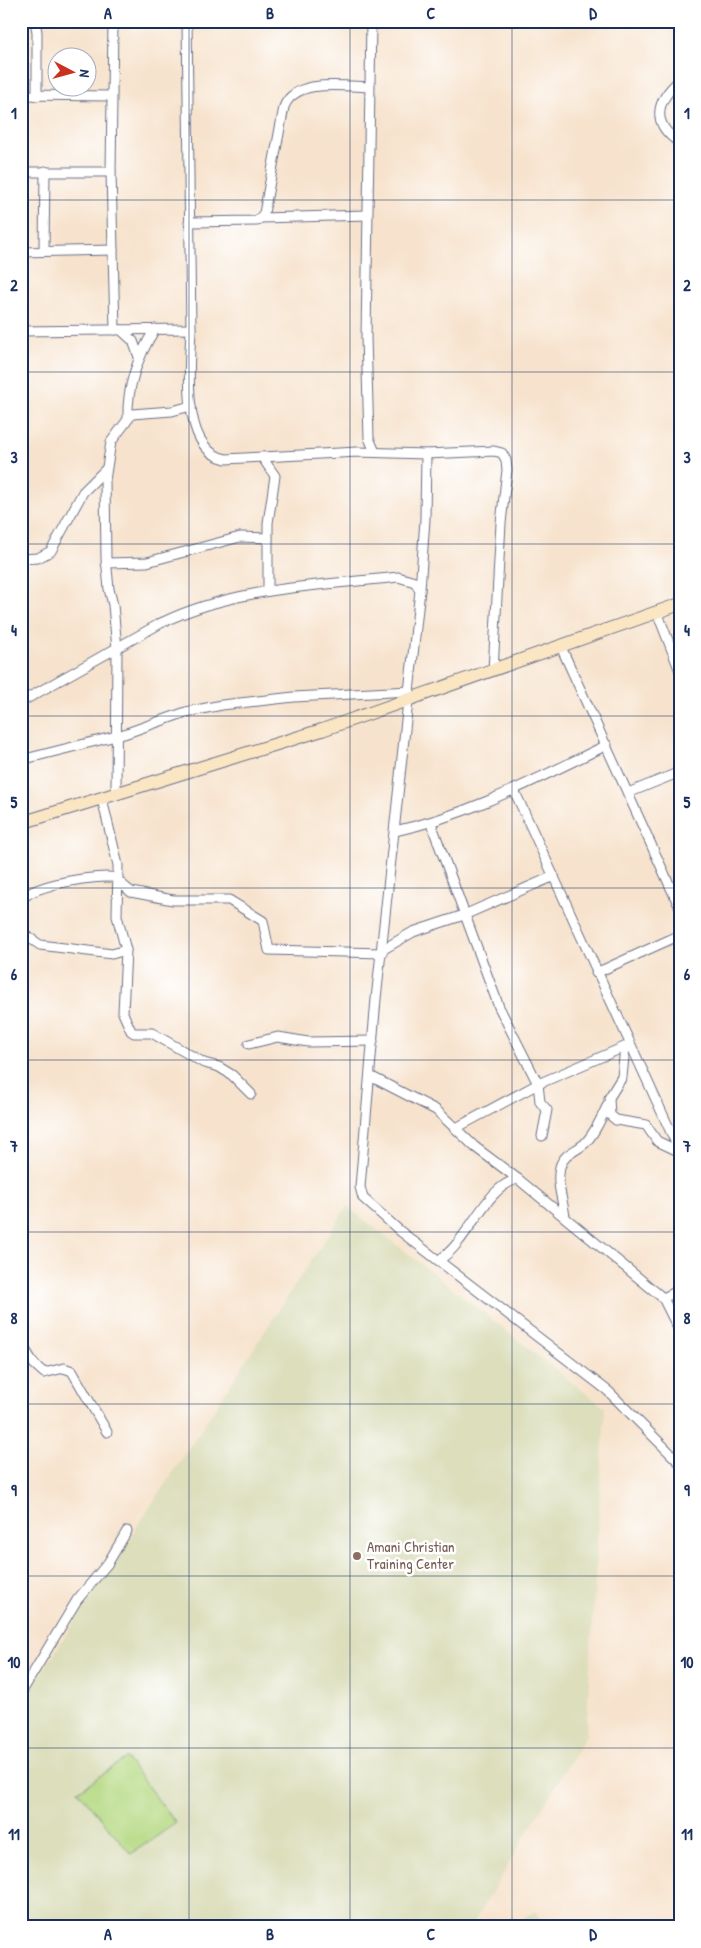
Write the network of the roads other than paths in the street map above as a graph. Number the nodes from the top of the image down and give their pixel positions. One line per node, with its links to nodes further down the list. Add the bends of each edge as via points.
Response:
1 (35, 21): 8 (street)
2 (114, 21): 9 (street)
3 (187, 21): 16 (street)
4 (371, 21): 6 (street)
5 (680, 80): 10 (street, via 669,90 659,108 664,127)
6 (368, 87): 14 (street); 15 (street, via 319,87 289,97 284,107)
7 (21, 95): 8 (street)
8 (37, 96): 9 (street)
9 (112, 96): 13 (street)
10 (680, 142)
11 (45, 171): 12 (street); 13 (street); 18 (street)
12 (21, 172)
13 (111, 172): 17 (street)
14 (368, 214): 15 (street); 27 (street, via 366,337)
15 (261, 218): 16 (street)
16 (189, 222): 20 (street)
17 (113, 250): 18 (street); 21 (street)
18 (44, 251): 19 (street)
19 (21, 252)
20 (191, 329): 22 (street); 25 (street)
21 (118, 330): 22 (street); 23 (street); 24 (street, via 133,342)
22 (155, 330): 24 (street)
23 (21, 331)
24 (139, 357): 26 (street, via 131,384)
25 (191, 406): 26 (street); 31 (street, via 195,428 210,452 226,460)
26 (128, 416): 32 (street, via 111,442)
27 (369, 440): 28 (street); 29 (street)
28 (358, 452): 29 (street); 31 (street)
29 (375, 452): 30 (street)
30 (426, 454): 36 (street); 42 (street, via 494,451 502,453 506,460)
31 (262, 457): 33 (street, via 275,476)
32 (106, 468): 34 (street, via 87,485 51,551 38,558); 35 (street)
33 (268, 538): 35 (street, via 240,537 147,562); 37 (street)
34 (21, 559)
35 (106, 563): 41 (street)
36 (420, 590): 37 (street, via 410,579 398,577); 44 (street)
37 (268, 591): 41 (street, via 178,615)
38 (680, 604): 39 (street)
39 (657, 612): 40 (street); 43 (street)
40 (561, 647): 42 (street); 47 (street)
41 (117, 649): 45 (street); 46 (street)
42 (493, 671): 44 (street)
43 (680, 671)
44 (409, 695): 46 (street, via 302,696 222,705 186,712); 52 (street, via 304,736); 56 (street)
45 (21, 702)
46 (115, 737): 48 (street); 52 (street)
47 (606, 744): 50 (street); 51 (street)
48 (21, 760)
49 (680, 772): 51 (street)
50 (514, 790): 55 (street); 57 (street)
51 (628, 793): 60 (street)
52 (116, 795): 53 (street)
53 (102, 799): 54 (street); 58 (street, via 117,857)
54 (21, 823)
55 (431, 824): 56 (street); 61 (street)
56 (395, 831): 65 (street)
57 (554, 876): 61 (street); 66 (street)
58 (118, 879): 59 (street, via 97,877 60,884 32,892); 64 (street, via 117,916); 65 (street, via 131,892 173,900 233,902 263,921 269,950)
59 (21, 900)
60 (680, 908)
61 (464, 915): 65 (street, via 413,932); 71 (street, via 499,1007)
62 (21, 932): 64 (street, via 40,945 112,954)
63 (680, 935): 66 (street)
64 (126, 950): 72 (street, via 123,1013 130,1031 152,1033 204,1063 219,1067)
65 (382, 952): 67 (street)
66 (596, 973): 69 (street)
67 (373, 1041): 68 (street, via 308,1042 278,1037); 70 (street)
68 (249, 1044)
69 (627, 1046): 71 (street); 73 (street, via 622,1077); 76 (street)
70 (370, 1076): 74 (street, via 425,1103); 79 (street, via 359,1175 363,1198)
71 (538, 1084): 74 (street); 75 (street, via 540,1102 547,1113)
72 (252, 1094)
73 (608, 1103): 76 (street, via 612,1118 646,1125 657,1141); 78 (street, via 592,1136 560,1165 559,1186)
74 (456, 1128): 77 (street)
75 (542, 1136)
76 (680, 1152)
77 (518, 1179): 78 (street); 79 (street, via 503,1184 451,1251)
78 (565, 1217): 81 (street)
79 (439, 1260): 85 (street, via 608,1391)
80 (680, 1290): 81 (street)
81 (662, 1298): 82 (street)
82 (680, 1332)
83 (21, 1344): 84 (street, via 44,1373 66,1368 72,1371)
84 (107, 1432)
85 (680, 1463)
86 (126, 1531): 87 (street, via 108,1564 77,1600)
87 (21, 1693)

